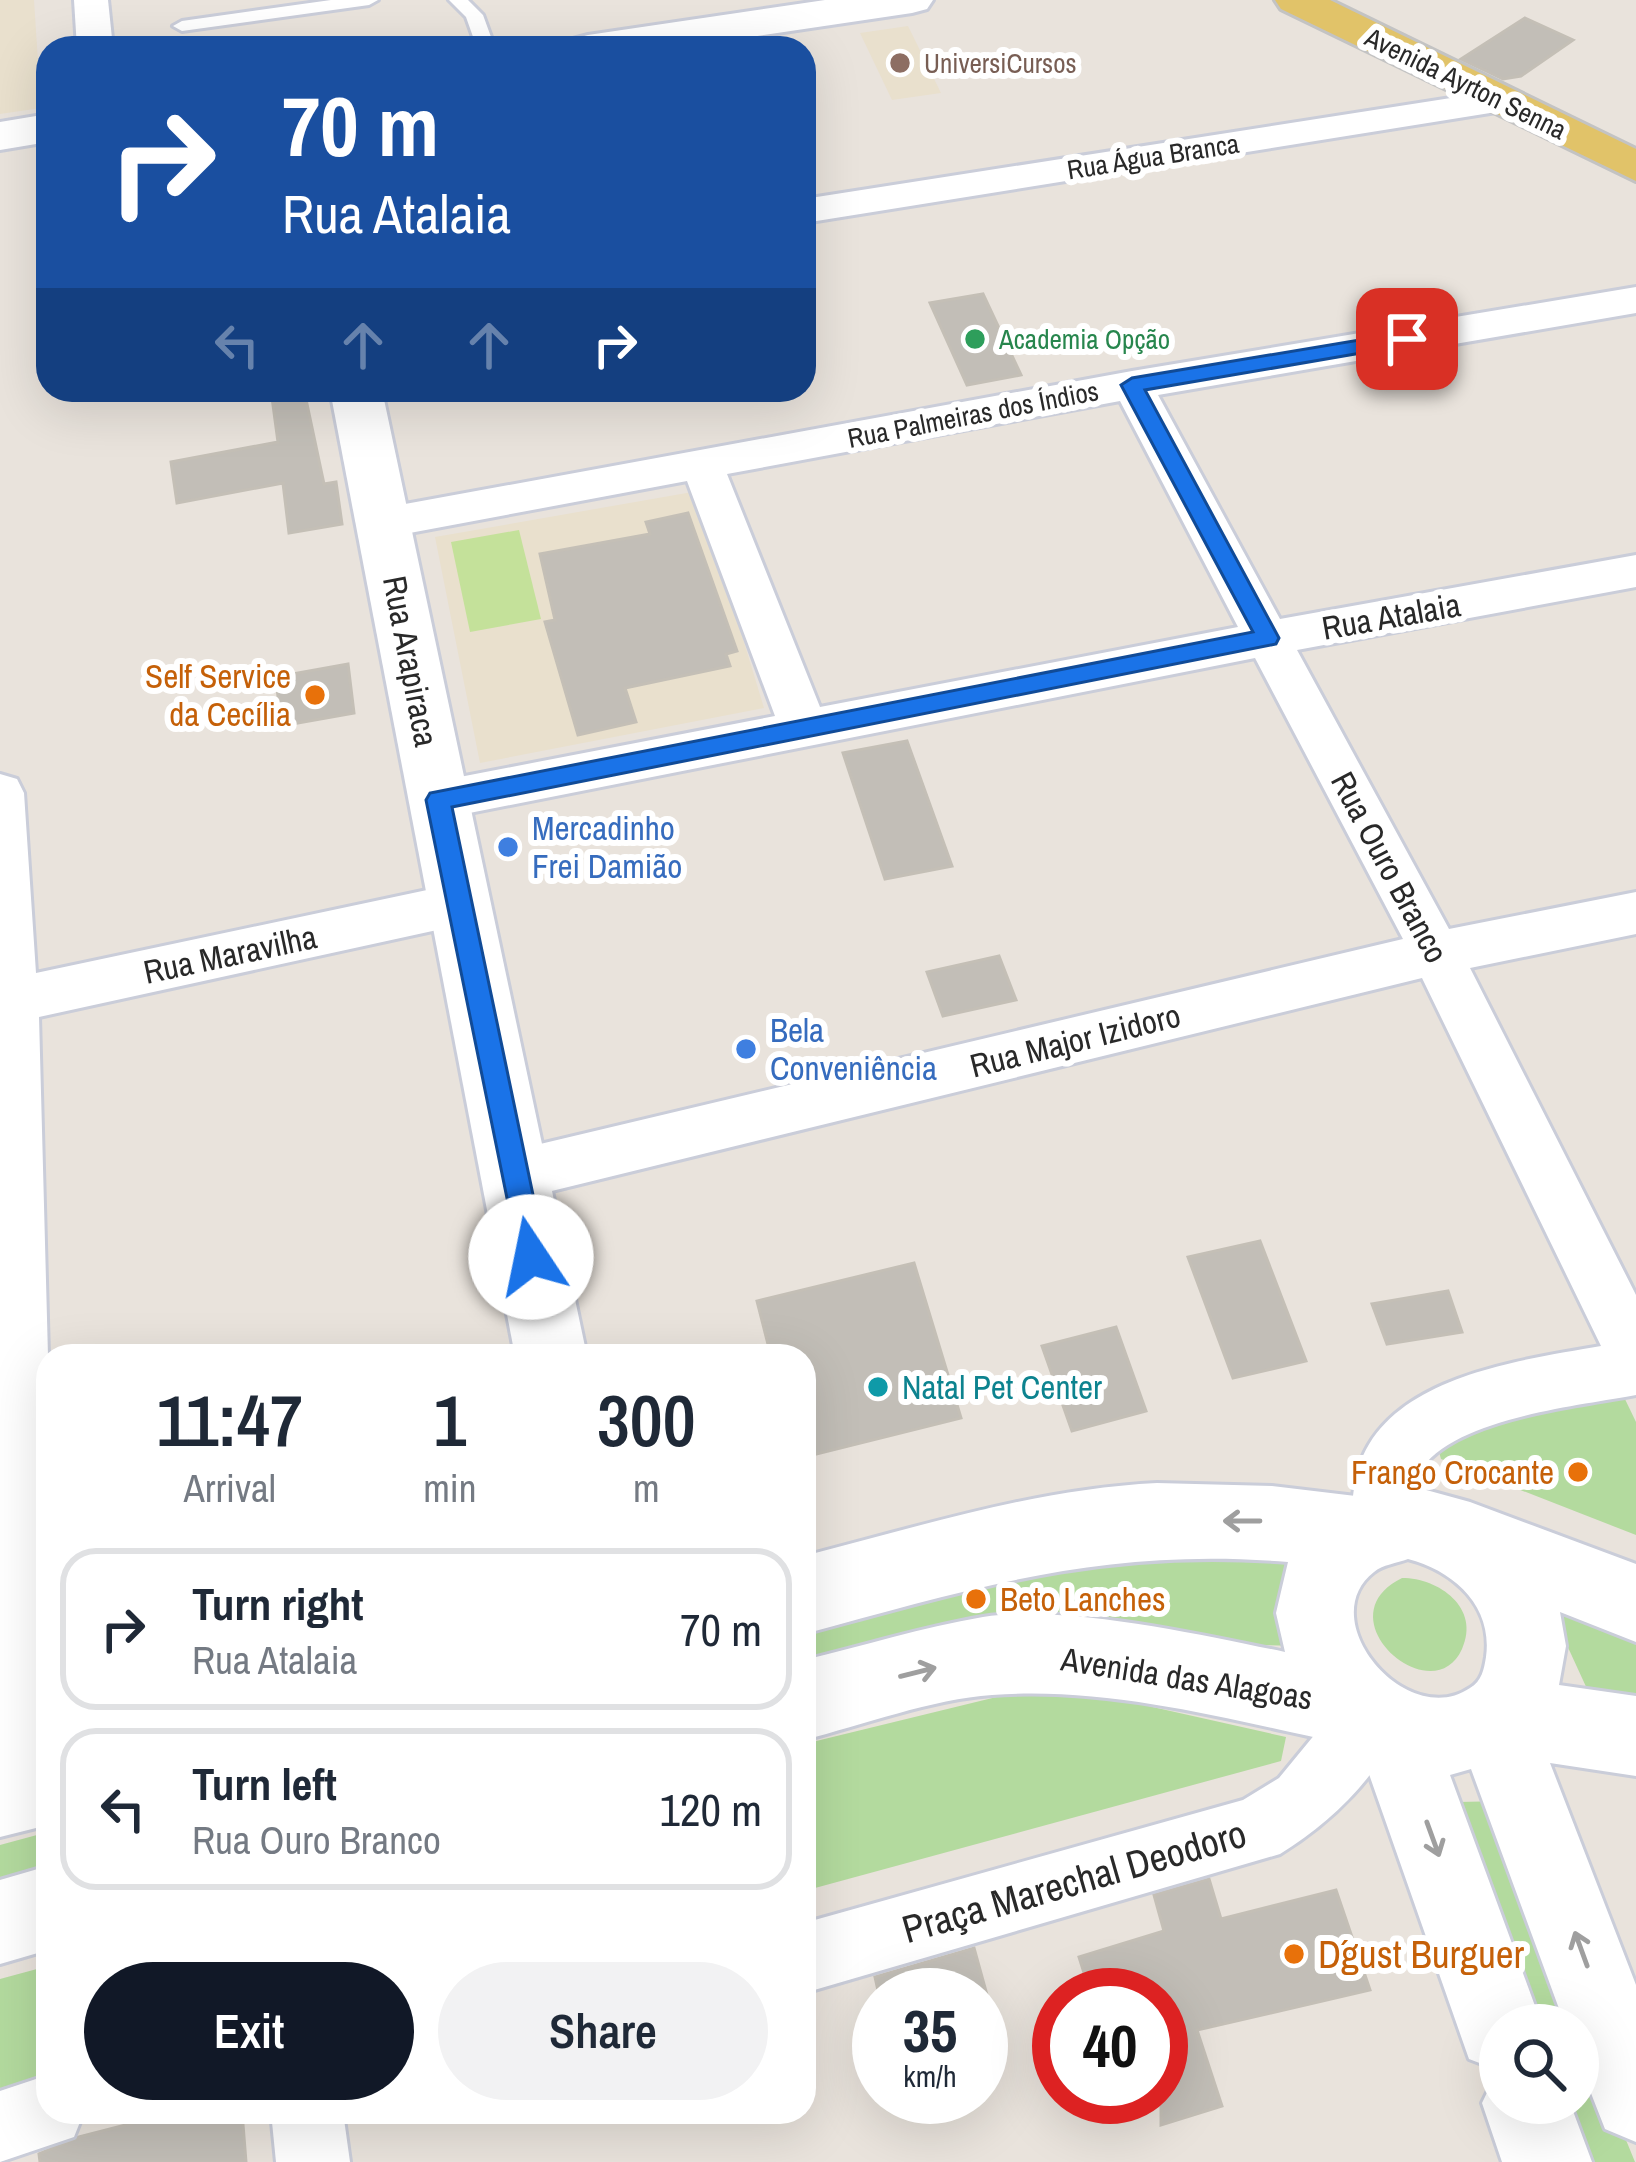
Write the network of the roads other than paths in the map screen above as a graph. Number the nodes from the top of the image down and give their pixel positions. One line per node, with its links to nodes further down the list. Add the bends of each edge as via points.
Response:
1 (91, 0): 8 (street)
2 (369, 0): 7 (lane)
3 (458, 0): 9 (lane)
4 (912, 0): 10 (main road)
5 (1296, 0): 11 (main road, Avenida Ayrton Senna)
6 (1385, 0): 12 (main road, Avenida Ayrton Senna)
7 (182, 26)
8 (94, 36)
9 (482, 36)
10 (669, 36)
11 (1502, 101): 15 (main road, Avenida Ayrton Senna); 16 (street, Rua Água Branca)
12 (1636, 124)
13 (36, 130): 14 (main road)
14 (0, 136)
15 (1636, 166)
16 (816, 209)
17 (1636, 300): 18 (street, Rua Palmeiras dos Índios)
18 (1132, 385): 20 (street, Rua Palmeiras dos Índios); 23 (street, Rua Ouro Branco)
19 (358, 402): 21 (main road, Rua Arapiraca)
20 (702, 465): 21 (street, Rua Palmeiras dos Índios); 24 (street)
21 (383, 521): 26 (main road, Rua Arapiraca)
22 (1636, 571): 23 (street, Rua Atalaia)
23 (1268, 638): 24 (street, Rua Atalaia); 29 (street, Rua Ouro Branco)
24 (804, 728): 26 (street, Rua Atalaia)
25 (0, 793): 30 (street)
26 (439, 800): 27 (main road, Rua Arapiraca)
27 (460, 904): 30 (street, Rua Maravilha); 31 (main road, Rua Arapiraca)
28 (1636, 913): 29 (street, Rua Major Izidoro)
29 (1436, 953): 31 (street, Rua Major Izidoro); 33 (street, Rua Ouro Branco)
30 (6, 1002): 43 (street)
31 (515, 1175): 32 (main road, Rua Arapiraca)
32 (549, 1344)
33 (1636, 1355)
34 (1636, 1367): 35 (street, via 1476,1402 1412,1433 1390,1462)
35 (1370, 1528): 36 (main road, via 1434,1526); 37 (main road, one-way to 37, via 1126,1522); 40 (main road, via 1335,1552 1313,1612 1334,1678)
36 (1461, 1537): 38 (main road); 41 (main road, via 1496,1565 1521,1604 1529,1648 1519,1690)
37 (816, 1592)
38 (1636, 1603)
39 (816, 1697): 40 (main road, Avenida das Alagoas, one-way to 40, via 985,1656 1030,1654 1184,1671)
40 (1374, 1718): 41 (main road, via 1447,1738); 46 (street, Praça Marechal Deodoro, via 1303,1802 1256,1830); 47 (main road, one-way to 47)
41 (1496, 1719): 42 (main road); 48 (main road, one-way to 41)
42 (1636, 1736)
43 (25, 1790)
44 (36, 1912): 45 (main road)
45 (0, 1922)
46 (816, 1955)
47 (1490, 2004)
48 (1636, 2098)
49 (36, 2115): 52 (street)
50 (308, 2124): 53 (street)
51 (1533, 2124): 54 (main road)
52 (0, 2127)
53 (313, 2162)
54 (1547, 2162)

